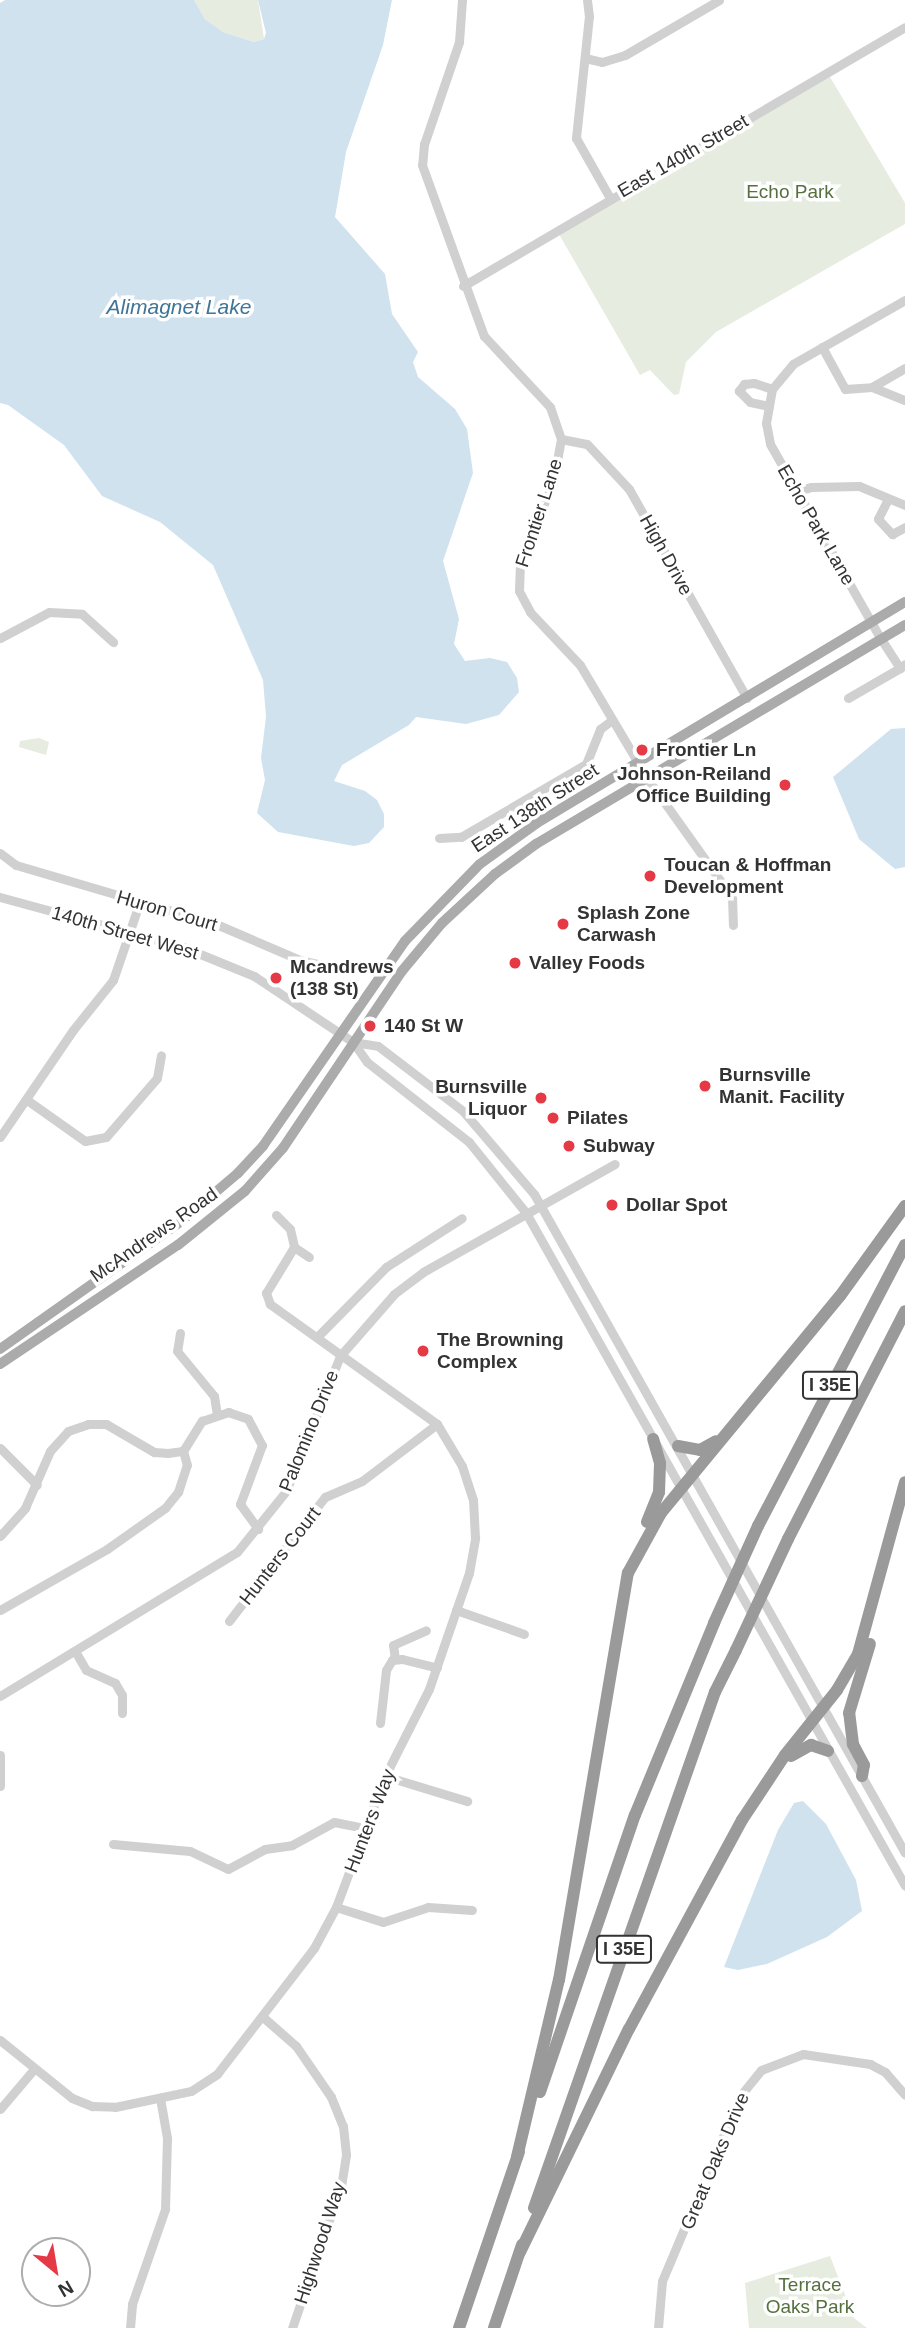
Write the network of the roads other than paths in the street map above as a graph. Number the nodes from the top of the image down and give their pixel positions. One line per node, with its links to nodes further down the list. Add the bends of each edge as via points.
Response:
1 (462, 0): 7 (street, Frontier Lane, via 459,42 424,144 422,165)
2 (587, 0): 5 (street)
3 (719, 0): 5 (street, via 625,55 602,62)
4 (905, 27): 6 (street, East 140th Street)
5 (585, 58): 6 (street, via 576,138)
6 (610, 198): 7 (street, East 140th Street)
7 (463, 286): 15 (street, Frontier Lane, via 484,336 550,407)
8 (905, 300): 9 (street)
9 (822, 347): 11 (street, via 845,389); 12 (street, via 793,364)
10 (905, 369): 11 (street)
11 (872, 387): 13 (street)
12 (772, 389): 14 (street, Echo Park Lane); 14 (street, via 754,383 744,384 739,391 745,400)
13 (905, 400)
14 (769, 406): 16 (street, Echo Park Lane, via 770,444)
15 (561, 439): 27 (street, High Drive, via 587,444 629,489); 29 (street, Frontier Lane, via 553,482 520,562 519,591 530,612 580,665)
16 (798, 491): 17 (street, via 811,486 859,486); 21 (street, Echo Park Lane)
17 (888, 499): 18 (street); 19 (street, via 878,519 892,534)
18 (905, 505)
19 (905, 527)
20 (905, 602): 21 (main road, East 138th Street)
21 (871, 622): 24 (street, Echo Park Lane); 27 (main road, East 138th Street)
22 (905, 625): 24 (main road, East 138th Street)
23 (0, 638): 25 (street, via 49,612 82,614)
24 (881, 639): 26 (street, Echo Park Lane); 31 (main road, East 138th Street)
25 (113, 642)
26 (902, 666): 28 (street)
27 (747, 698): 30 (main road, East 138th Street)
28 (848, 698)
29 (612, 720): 30 (street, Frontier Lane); 32 (street, via 600,729 586,764 461,837)
30 (638, 763): 31 (street, Frontier Lane); 39 (main road, East 138th Street, via 518,836 461,881 411,933)
31 (646, 778): 36 (street, Frontier Lane, via 732,897); 40 (main road, East 138th Street, via 536,844 471,894 402,971)
32 (439, 838)
33 (0, 853): 35 (street, Huron Court, via 16,865)
34 (0, 897): 37 (street, 140th Street West)
35 (139, 904): 37 (street); 38 (street, Huron Court, via 223,927 300,960)
36 (733, 925)
37 (133, 932): 39 (street, 140th Street West, via 254,976); 42 (street, via 113,979 68,1027)
38 (334, 968)
39 (339, 1032): 40 (street, 140th Street West); 56 (main road, McAndrews Road, via 270,1136 238,1173 184,1219)
40 (353, 1042): 45 (street, via 377,1046 463,1111 492,1139); 47 (street, via 367,1062 469,1142); 58 (main road, McAndrews Road, via 283,1148 244,1191 178,1245)
41 (161, 1055): 42 (street, via 157,1078 106,1137 85,1141)
42 (27, 1100): 43 (street)
43 (0, 1137)
44 (615, 1164): 45 (street, Palomino Drive)
45 (541, 1205): 47 (street, Palomino Drive); 63 (street)
46 (905, 1206): 59 (highway, via 840,1296)
47 (526, 1213): 57 (street, Palomino Drive, via 408,1282 371,1315); 62 (street)
48 (276, 1215): 51 (street, via 290,1229)
49 (462, 1218): 55 (street, via 386,1267)
50 (905, 1245): 107 (highway, I 35E, bridge, via 758,1526 714,1623 635,1815)
51 (294, 1247): 52 (street); 55 (street, Hunters Way, via 266,1293 270,1304)
52 (309, 1257)
53 (905, 1311): 108 (highway, I 35E, bridge, via 715,1692)
54 (180, 1333): 60 (street, via 177,1351 214,1396)
55 (318, 1335): 57 (street, Hunters Way)
56 (0, 1349)
57 (340, 1356): 61 (street, Hunters Way); 70 (street, Palomino Drive, via 318,1403 296,1471)
58 (0, 1364)
59 (748, 1408): 63 (highway, via 708,1448); 66 (highway)
60 (217, 1414): 65 (street, via 202,1420); 70 (street, via 238,1414 258,1430 262,1444 259,1460 240,1504)
61 (437, 1424): 74 (street, Hunters Way, via 463,1466 473,1500 475,1538); 75 (street, Hunters Court, via 362,1481 325,1497)
62 (653, 1439): 69 (street); 72 (highway, via 660,1463 659,1492 632,1552)
63 (678, 1446): 66 (street)
64 (0, 1448): 68 (street)
65 (183, 1451): 68 (street, via 154,1452 120,1429 88,1423 68,1431 50,1451); 73 (street, via 187,1465 178,1492 165,1508 107,1549)
66 (694, 1474): 69 (highway); 83 (street)
67 (905, 1482): 77 (highway)
68 (37, 1485): 71 (street, via 18,1519)
69 (682, 1490): 72 (highway, via 661,1513); 86 (street)
70 (258, 1529): 79 (street, Palomino Drive, via 237,1552)
71 (0, 1536)
72 (628, 1573): 107 (highway, via 559,1980)
73 (0, 1610)
74 (456, 1610): 78 (street); 81 (street, Hunters Way)
75 (229, 1621)
76 (426, 1630): 80 (street, via 396,1642 392,1650)
77 (867, 1632): 83 (highway); 90 (highway, via 870,1642 849,1713 851,1737 864,1765)
78 (524, 1634)
79 (75, 1651): 82 (street, Palomino Drive); 84 (street, via 86,1670 115,1683 122,1695)
80 (395, 1659): 81 (street); 85 (street, via 386,1670)
81 (437, 1668): 89 (street, Hunters Way)
82 (0, 1696)
83 (825, 1705): 86 (highway); 90 (street)
84 (122, 1713)
85 (380, 1723)
86 (812, 1724): 87 (street); 92 (highway)
87 (828, 1751): 92 (highway, via 800,1748); 97 (street)
88 (0, 1755): 91 (street)
89 (385, 1776): 93 (street); 94 (street, Hunters Way)
90 (862, 1776): 96 (street)
91 (0, 1786)
92 (756, 1799): 108 (highway, via 629,2029)
93 (467, 1801)
94 (366, 1828): 95 (street, via 334,1822 292,1845 265,1849 228,1869 190,1851); 99 (street, Hunters Way)
95 (113, 1844)
96 (905, 1853)
97 (901, 1872): 98 (street)
98 (905, 1885)
99 (336, 1907): 100 (street, via 383,1922 428,1907); 101 (street, Hunters Way, via 314,1948)
100 (472, 1910)
101 (264, 2018): 105 (street, Hunters Way, via 217,2074 191,2091); 110 (street, Highwood Way, via 296,2046 331,2097 345,2145 341,2185)
102 (0, 2040): 103 (street, Hunters Way)
103 (34, 2069): 105 (street, Hunters Way, via 72,2098 93,2106 115,2107); 106 (street)
104 (905, 2095): 113 (street, Great Oaks Drive, via 885,2072 870,2064 803,2054 761,2070 740,2096 662,2281)
105 (160, 2098): 109 (street, via 167,2138 165,2209 132,2304)
106 (0, 2109)
107 (517, 2157): 111 (highway, I 35E)
108 (520, 2252): 112 (highway, I 35E)
109 (130, 2328)
110 (292, 2328)
111 (459, 2328)
112 (495, 2328)
113 (659, 2328)

